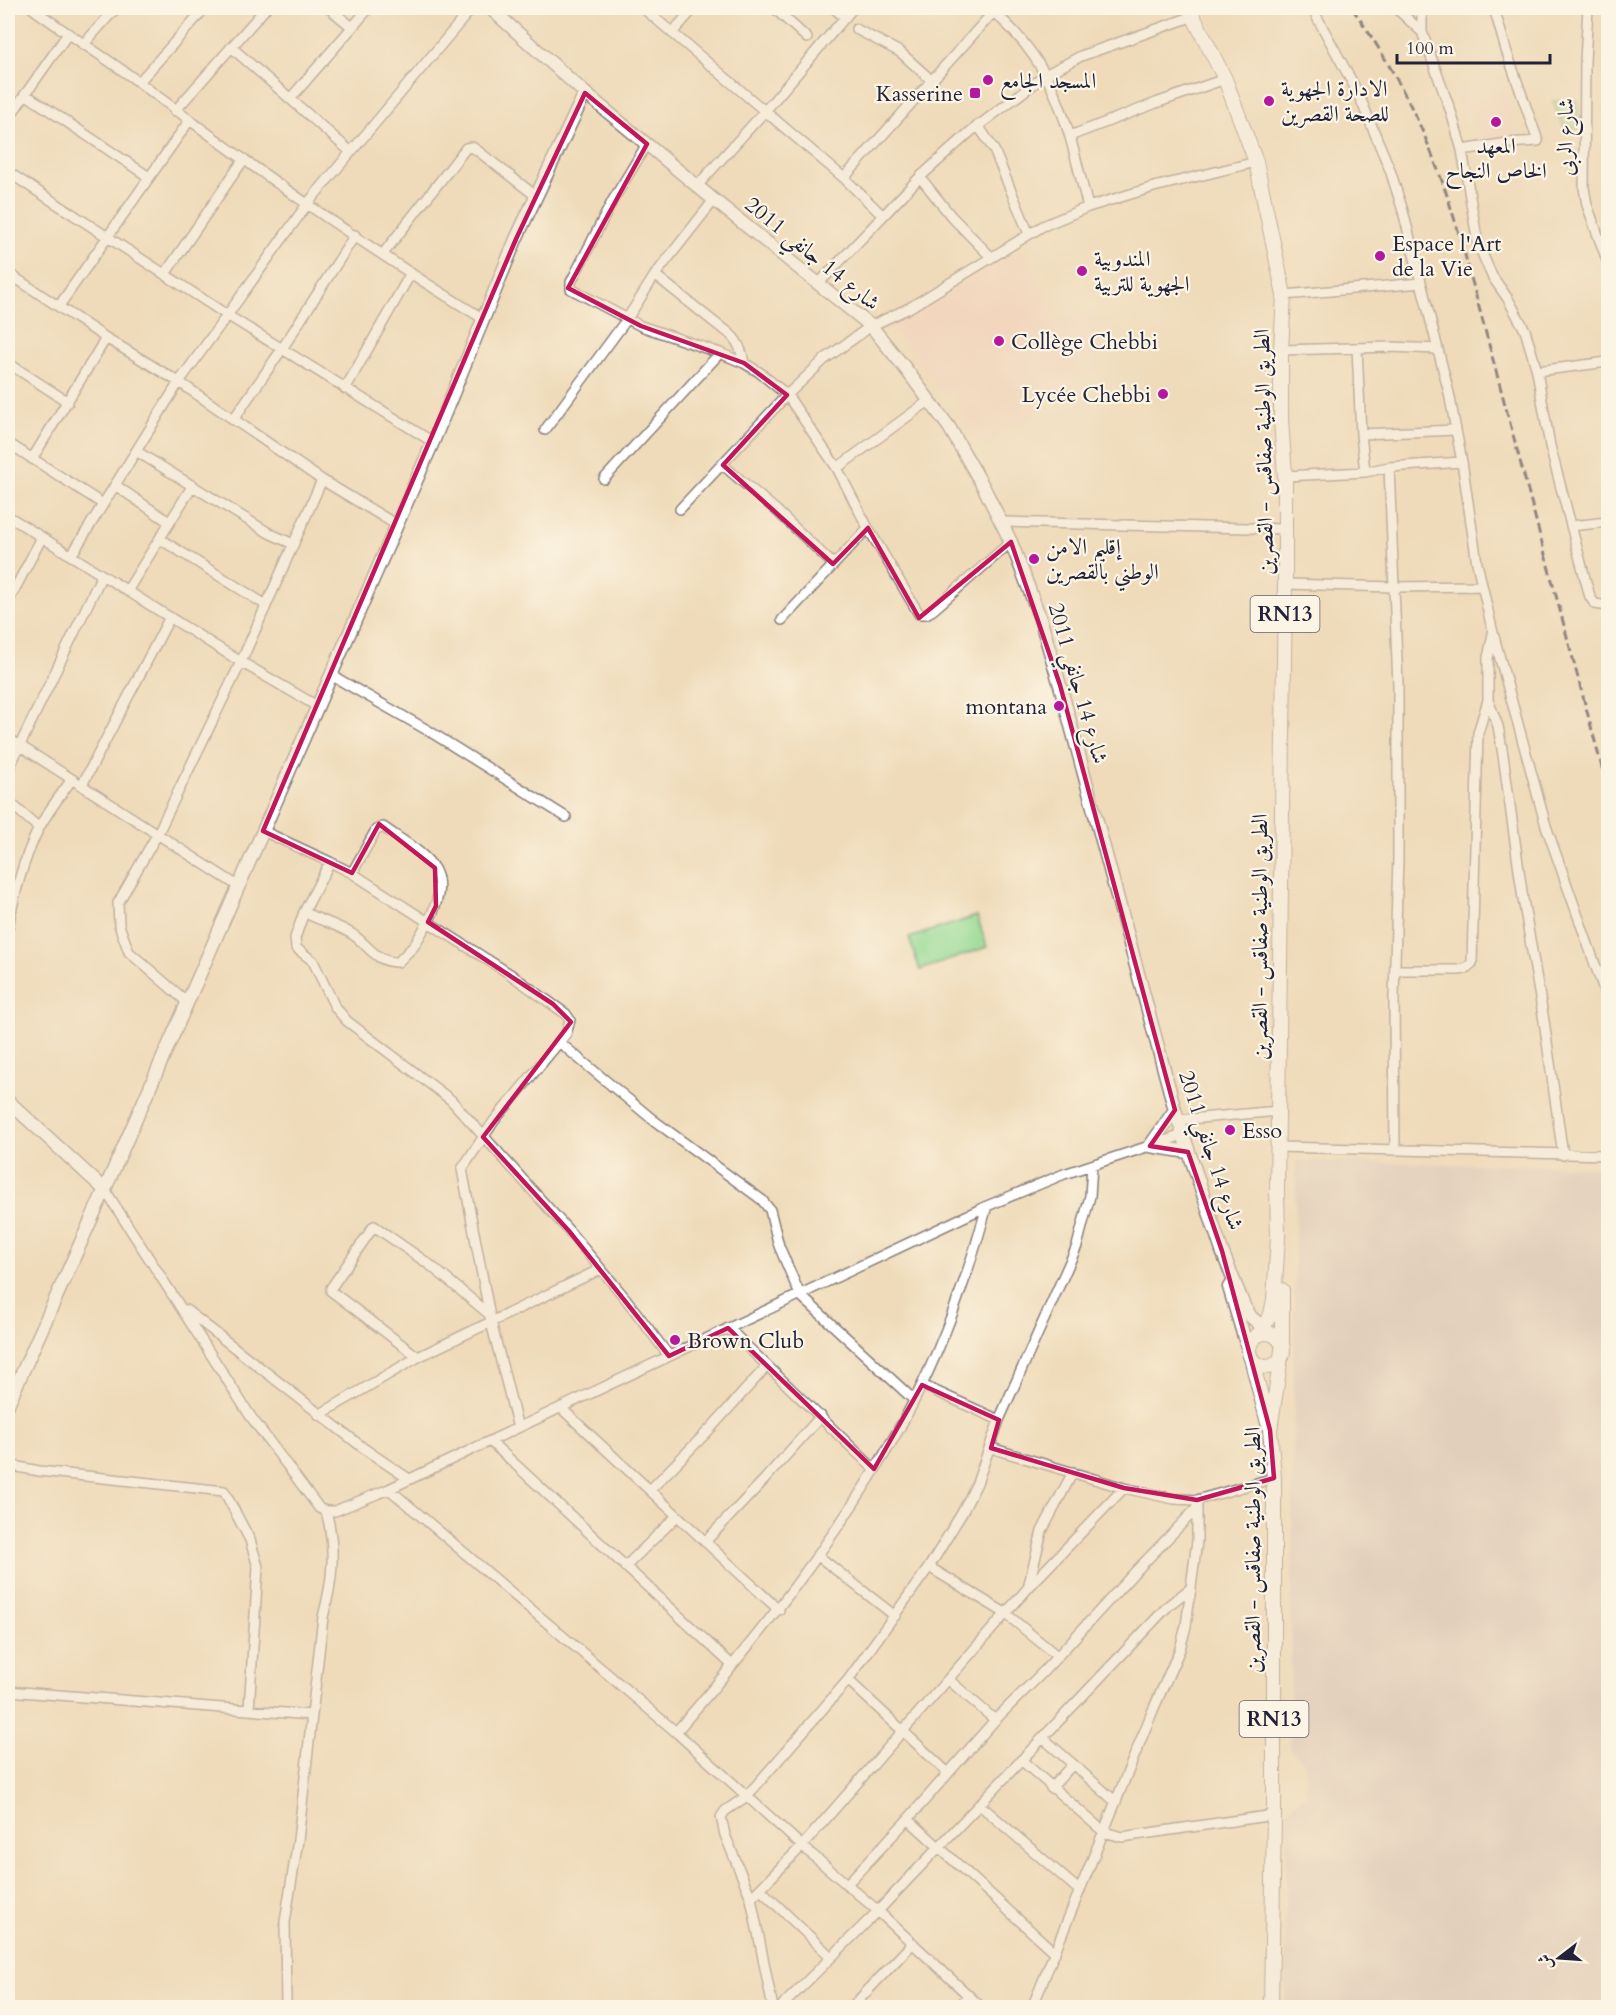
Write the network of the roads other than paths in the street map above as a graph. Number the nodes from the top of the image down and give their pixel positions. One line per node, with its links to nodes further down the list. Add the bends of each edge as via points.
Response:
1 (32, 8): 26 (street)
2 (116, 8): 28 (street)
3 (205, 8): 33 (street)
4 (266, 8): 29 (street)
5 (329, 8): 22 (street)
6 (369, 8): 22 (street)
7 (472, 8): 45 (street)
8 (490, 8): 34 (main road, شارع 14 جانفي 2011)
9 (643, 8): 25 (street)
10 (694, 8): 25 (street)
11 (774, 8): 27 (street)
12 (834, 8): 21 (street)
13 (853, 8): 21 (street)
14 (1312, 8): 72 (street, via 1353,84 1381,149 1403,211)
15 (1396, 8): 24 (street)
16 (1422, 8): 24 (street)
17 (1494, 8): 44 (street, via 1538,141)
18 (1588, 8): 58 (street, شارع الربى, via 1584,188)
19 (993, 9): 30 (street); 32 (street)
20 (1192, 12): 30 (street, via 1081,56); 31 (main road, الطريق الوطنية صفاقس - القصرين / RN13)
21 (844, 18): 38 (street)
22 (352, 27): 36 (street)
23 (856, 29): 32 (street, via 900,52)
24 (1422, 32): 44 (street)
25 (672, 33): 38 (street)
26 (67, 34): 28 (street); 35 (street)
27 (807, 38)
28 (83, 45): 33 (street)
29 (231, 47): 36 (street); 37 (street)
30 (1047, 74): 41 (street); 42 (street)
31 (1225, 79): 42 (street); 47 (main road, الطريق الوطنية صفاقس - القصرين / RN13)
32 (931, 80): 51 (street)
33 (139, 82): 37 (street)
34 (585, 93): 43 (main road, شارع 14 جانفي 2011); 53 (main road)
35 (25, 94): 39 (street); 49 (street)
36 (290, 99): 45 (street)
37 (175, 111): 40 (street)
38 (765, 111): 51 (street); 52 (street)
39 (8, 119)
40 (189, 121): 46 (street); 49 (street)
41 (978, 125): 50 (street); 60 (street, via 994,150)
42 (1070, 136): 56 (street)
43 (647, 144): 52 (main road, شارع 14 جانفي 2011); 77 (street, via 571,282 575,292)
44 (1462, 150): 88 (street, via 1478,244 1492,276 1525,330)
45 (351, 152): 55 (street)
46 (244, 159): 55 (street); 69 (street)
47 (1256, 162): 56 (street); 73 (main road, الطريق الوطنية صفاقس - القصرين / RN13)
48 (8, 172): 62 (street)
49 (149, 177): 62 (street)
50 (920, 177): 57 (street); 65 (street)
51 (844, 178): 57 (street)
52 (698, 186): 54 (main road, شارع 14 جانفي 2011)
53 (536, 196): 64 (street, via 478,151 466,147); 76 (main road)
54 (714, 200): 70 (street); 71 (main road, شارع 14 جانفي 2011)
55 (308, 203): 61 (street); 75 (street)
56 (1088, 207): 60 (street)
57 (884, 216): 71 (street)
58 (1597, 231): 59 (street); 63 (street, شارع الربى)
59 (1608, 231)
60 (1029, 234): 65 (street)
61 (355, 235): 64 (street); 81 (street)
62 (108, 236): 69 (street); 74 (street)
63 (1606, 248): 66 (street, شارع الربى)
64 (383, 254): 68 (street)
65 (991, 257): 78 (street, via 909,308)
66 (1608, 263)
67 (8, 273): 74 (street)
68 (411, 273): 76 (street); 90 (street)
69 (165, 274): 75 (street)
70 (655, 275): 77 (street); 87 (street, via 729,332)
71 (819, 283): 78 (main road, شارع 14 جانفي 2011)
72 (1421, 283): 73 (street); 82 (street)
73 (1284, 295): 83 (main road, الطريق الوطنية صفاقس - القصرين / RN13)
74 (59, 306): 79 (street)
75 (227, 315): 81 (street); 89 (street)
76 (482, 318): 98 (main road)
77 (627, 319): 84 (street); 95 (street)
78 (871, 326): 91 (street, via 825,359); 92 (main road, شارع 14 جانفي 2011)
79 (106, 338): 89 (street); 93 (street)
80 (1357, 348): 82 (street); 83 (street); 97 (street)
81 (282, 349): 90 (street); 94 (street)
82 (1438, 349): 96 (street)
83 (1281, 350): 107 (main road, الطريق الوطنية صفاقس - القصرين / RN13)
84 (720, 353): 87 (street); 108 (street)
85 (1608, 362): 88 (street)
86 (8, 363): 93 (street)
87 (744, 363): 91 (street)
88 (1537, 371): 119 (street, via 1543,413)
89 (179, 382): 94 (street); 100 (street)
90 (345, 389): 98 (street)
91 (786, 395): 103 (street); 105 (street)
92 (930, 400): 105 (street); 116 (main road, شارع 14 جانفي 2011, via 966,455)
93 (68, 402): 101 (street)
94 (233, 420): 109 (street)
95 (545, 430)
96 (1456, 430): 97 (street); 102 (street)
97 (1361, 434): 106 (street)
98 (433, 442): 118 (main road)
99 (8, 443): 101 (street)
100 (136, 451): 110 (street); 111 (street)
101 (32, 459): 112 (street)
102 (1462, 462): 104 (street); 130 (street)
103 (723, 465): 113 (street); 127 (street)
104 (1389, 467): 106 (street); 131 (street)
105 (837, 468): 120 (street)
106 (1365, 472): 107 (street)
107 (1285, 476): 121 (main road, الطريق الوطنية صفاقس - القصرين / RN13)
108 (604, 479)
109 (322, 480): 118 (street); 125 (street)
110 (116, 484): 112 (street); 115 (street)
111 (193, 485): 115 (street); 125 (street)
112 (103, 504): 126 (street)
113 (680, 509)
114 (8, 516): 122 (street)
115 (170, 522): 123 (street)
116 (1001, 522): 121 (street); 124 (main road, شارع 14 جانفي 2011)
117 (1608, 522): 119 (street)
118 (397, 525): 140 (main road)
119 (1571, 526): 135 (street, via 1590,597 1595,604)
120 (868, 528): 124 (street, via 918,614 933,610); 127 (street)
121 (1285, 529): 129 (main road, الطريق الوطنية صفاقس - القصرين / RN13)
122 (41, 539): 126 (street); 133 (street)
123 (160, 539): 132 (street); 134 (street)
124 (1011, 542): 165 (main road, شارع 14 جانفي 2011, via 1060,685)
125 (293, 544): 134 (street)
126 (71, 556): 128 (street)
127 (833, 564): 137 (street)
128 (102, 575): 132 (street); 144 (street)
129 (1285, 584): 131 (street); 164 (main road, الطريق الوطنية صفاقس - القصرين / RN13)
130 (1482, 586): 131 (street); 138 (street)
131 (1393, 587): 159 (street, via 1398,685)
132 (127, 591): 136 (street)
133 (8, 602)
134 (266, 605): 139 (street)
135 (1608, 606)
136 (170, 617): 139 (street); 147 (street)
137 (782, 620)
138 (1493, 633): 141 (street, via 1488,658); 160 (street, via 1546,826)
139 (241, 662): 142 (street); 152 (street)
140 (331, 675): 142 (main road); 149 (street)
141 (1488, 700): 159 (street, via 1478,733 1472,963 1459,970); 172 (street, via 1503,755)
142 (317, 706): 151 (main road)
143 (8, 738): 144 (street)
144 (19, 745): 145 (street); 146 (street)
145 (8, 770)
146 (72, 778): 147 (street); 150 (street)
147 (82, 785): 152 (street)
148 (8, 801): 150 (street)
149 (566, 817)
150 (39, 828): 158 (street)
151 (263, 831): 153 (street); 155 (main road)
152 (158, 833): 155 (street); 161 (street, via 118,903 119,925 129,952)
153 (330, 862): 154 (street); 156 (street)
154 (352, 873): 157 (street); 157 (street, via 376,830 383,827 435,868 436,906)
155 (238, 886): 161 (main road)
156 (304, 912): 157 (street, via 354,935 380,959 391,962 398,962 414,946); 167 (street, via 295,938 296,948 313,961 335,1007 347,1022 451,1100)
157 (428, 922): 162 (street, via 566,1014 570,1026)
158 (8, 928)
159 (1395, 970): 170 (street)
160 (1608, 1001)
161 (187, 1002): 175 (main road)
162 (559, 1042): 167 (street); 180 (street, via 651,1119 762,1200 770,1210 779,1246)
163 (8, 1101): 175 (main road)
164 (1279, 1111): 165 (street); 169 (main road, الطريق الوطنية صفاقس - القصرين / RN13)
165 (1177, 1115): 166 (main road, شارع 14 جانفي 2011); 168 (main road)
166 (1183, 1135): 168 (street); 171 (main road, شارع 14 جانفي 2011)
167 (483, 1137): 179 (street); 182 (street, via 462,1169)
168 (1150, 1146): 171 (main road); 174 (street)
169 (1278, 1147): 170 (street); 177 (main road, الطريق الوطنية صفاقس - القصرين / RN13)
170 (1395, 1150): 172 (street)
171 (1188, 1152): 178 (main road, شارع 14 جانفي 2011)
172 (1563, 1155): 173 (street)
173 (1608, 1155)
174 (1092, 1165): 176 (street); 196 (street, via 1090,1196 1077,1246)
175 (105, 1190): 181 (street); 192 (main road)
176 (987, 1206): 180 (street); 190 (street, via 960,1294)
177 (1278, 1237): 184 (main road, الطريق الوطنية صفاقس - القصرين, via 1274,1300); 185 (main road, الطريق الوطنية صفاقس - القصرين / RN13, via 1282,1260)
178 (1222, 1251): 184 (main road, شارع 14 جانفي 2011, via 1244,1306); 186 (main road, شارع 14 جانفي 2011)
179 (601, 1269): 182 (street); 187 (street)
180 (800, 1295): 183 (street); 191 (street)
181 (179, 1305): 194 (street); 210 (street, via 251,1417 319,1508)
182 (490, 1318): 188 (street); 188 (street, via 430,1265 374,1226 331,1291); 197 (street)
183 (728, 1328): 187 (street); 189 (street)
184 (1264, 1332): 185 (main road, via 1279,1339); 186 (main road, via 1251,1342)
185 (1282, 1350): 186 (main road, via 1279,1360 1270,1366 1259,1365); 198 (main road, الطريق الوطنية صفاقس - القصرين / RN13)
186 (1249, 1353): 198 (main road, شارع 14 جانفي 2011)
187 (669, 1356): 193 (street)
188 (418, 1357): 194 (street)
189 (767, 1366): 195 (street); 208 (street)
190 (922, 1385): 191 (street); 196 (street)
191 (914, 1400): 202 (street)
192 (8, 1404)
193 (561, 1408): 197 (street); 208 (street)
194 (319, 1415): 205 (street)
195 (821, 1416): 202 (street); 212 (street)
196 (999, 1420): 200 (street)
197 (518, 1428): 199 (street)
198 (1270, 1430): 204 (main road, الطريق الوطنية صفاقس - القصرين / RN13)
199 (490, 1441): 205 (street); 214 (street)
200 (991, 1448): 203 (street); 215 (street, via 962,1513)
201 (8, 1465): 226 (street, via 224,1491 250,1540 258,1567)
202 (874, 1469): 213 (street)
203 (1073, 1472): 206 (street); 216 (street, via 1042,1531)
204 (1274, 1478): 209 (street); 239 (main road, الطريق الوطنية صفاقس - القصرين / RN13)
205 (409, 1479): 207 (street)
206 (1124, 1488): 209 (street); 216 (street)
207 (388, 1489): 210 (street); 230 (street)
208 (650, 1490): 211 (street)
209 (1197, 1504): 217 (street); 221 (street)
210 (326, 1511): 227 (street, via 332,1533 333,1563)
211 (677, 1516): 212 (street); 214 (street)
212 (705, 1542): 218 (street)
213 (817, 1555): 218 (street); 220 (street)
214 (625, 1567): 222 (street)
215 (929, 1567): 219 (street); 220 (street)
216 (1029, 1588): 219 (street)
217 (1191, 1588): 231 (street, via 1168,1605); 237 (street, via 1180,1650)
218 (778, 1610): 222 (street)
219 (1005, 1613): 221 (street); 224 (street)
220 (895, 1616): 223 (street)
221 (1057, 1656): 228 (street)
222 (732, 1665): 230 (street)
223 (848, 1680): 229 (street); 236 (street)
224 (949, 1680): 228 (street); 229 (street)
225 (8, 1691): 226 (street)
226 (249, 1710): 227 (street)
227 (311, 1715): 253 (street, via 285,1923)
228 (995, 1720): 234 (street)
229 (904, 1731): 234 (street); 242 (street)
230 (676, 1732): 236 (street)
231 (1044, 1738): 232 (street); 233 (street)
232 (1021, 1760): 235 (street); 238 (street)
233 (1073, 1764): 235 (street); 237 (street)
234 (948, 1773): 240 (street)
235 (1051, 1788): 241 (street)
236 (747, 1796): 242 (street); 247 (street, via 725,1811 721,1824)
237 (1116, 1802): 241 (street)
238 (980, 1805): 243 (street); 246 (street)
239 (1274, 1815): 241 (street, via 1134,1837); 260 (main road, الطريق الوطنية صفاقس - القصرين / RN13)
240 (908, 1819): 243 (street); 244 (street)
241 (1104, 1832): 246 (street)
242 (802, 1846): 244 (street); 245 (street)
243 (940, 1847): 248 (street); 250 (street)
244 (847, 1884): 248 (street)
245 (760, 1889): 247 (street); 251 (street)
246 (1080, 1891): 250 (street)
247 (752, 1898): 254 (street)
248 (878, 1911): 249 (street); 251 (street)
249 (913, 1943): 252 (street); 256 (street)
250 (1055, 1953): 259 (street)
251 (831, 1957): 255 (street)
252 (969, 1996): 257 (street); 258 (street)
253 (286, 2007)
254 (773, 2007)
255 (780, 2007)
256 (853, 2007)
257 (957, 2007)
258 (982, 2007)
259 (1032, 2007)
260 (1271, 2007)

